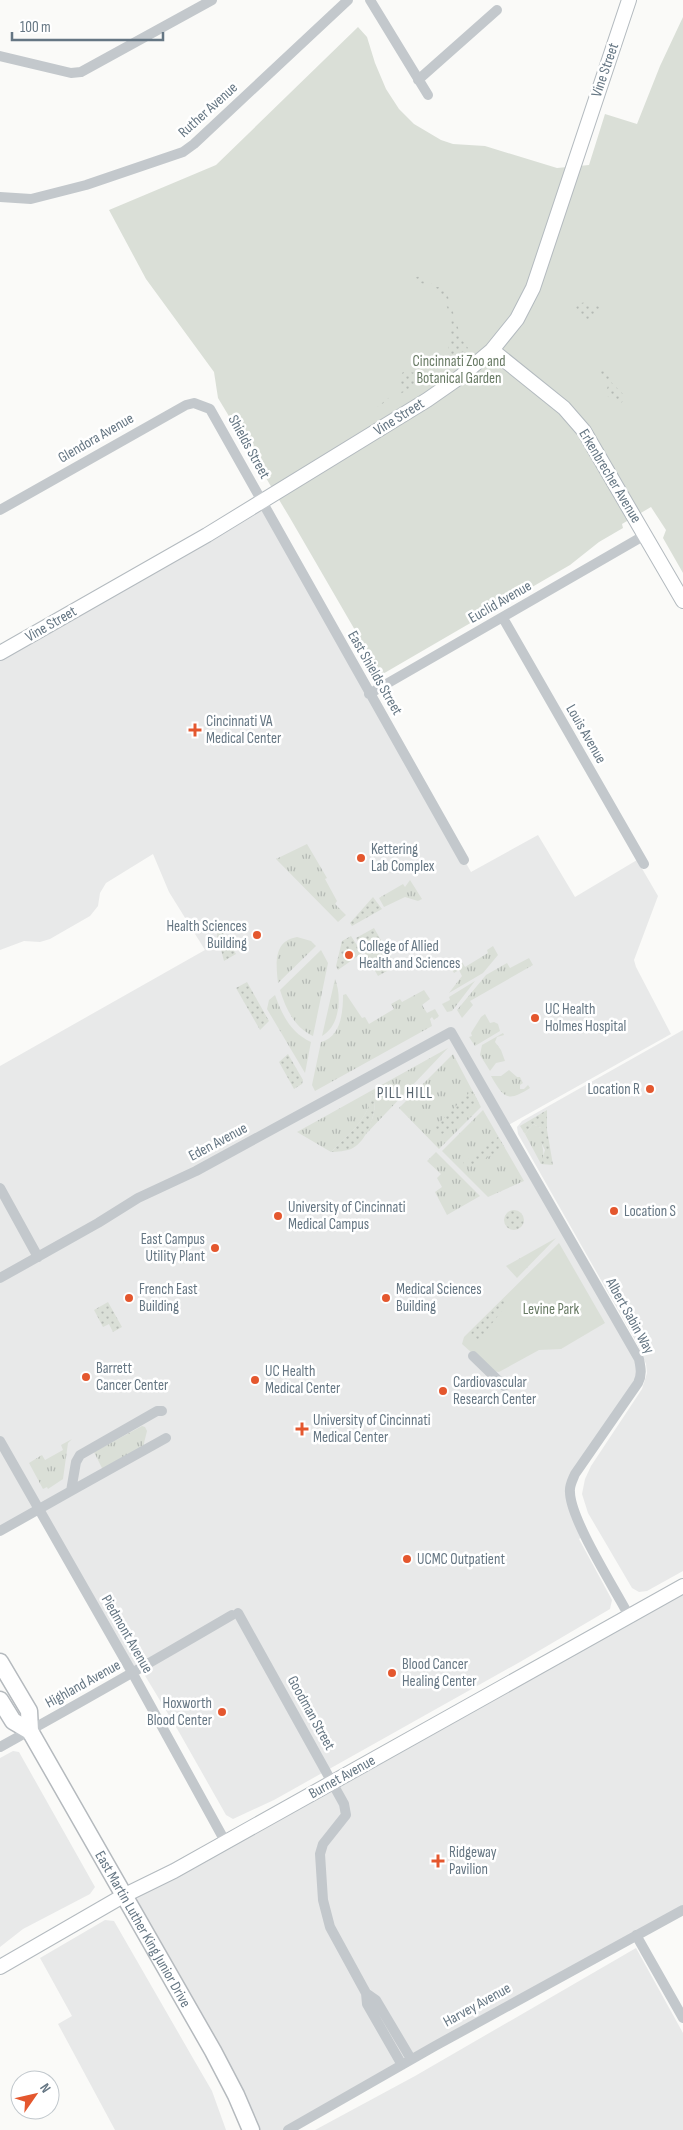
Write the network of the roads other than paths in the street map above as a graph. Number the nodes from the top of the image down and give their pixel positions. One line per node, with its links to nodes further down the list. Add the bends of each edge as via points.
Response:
1 (212, 0): 6 (street, via 81,72 71,73)
2 (348, 0): 9 (street, Ruther Avenue, via 184,152 86,185 31,199)
3 (370, 0): 7 (street)
4 (629, 0): 10 (street, Vine Street, via 533,288 517,319)
5 (497, 10): 7 (street)
6 (0, 56)
7 (418, 80): 8 (street)
8 (428, 95)
9 (0, 196)
10 (492, 350): 12 (street, Vine Street, via 427,400); 14 (street, Erkenbrecher Avenue, via 564,408 584,431)
11 (210, 409): 12 (street, Shields Street); 13 (street, Glendora Avenue, via 194,403 186,405)
12 (261, 500): 17 (street, Vine Street, via 207,535); 18 (street, East Shields Street)
13 (0, 510)
14 (645, 535): 15 (street, Erkenbrecher Avenue); 16 (street, Euclid Avenue)
15 (683, 601)
16 (503, 618): 18 (street, Euclid Avenue); 20 (street, Louis Avenue)
17 (0, 653)
18 (369, 694): 19 (street, East Shields Street)
19 (464, 860)
20 (644, 864)
21 (451, 1032): 23 (street, Eden Avenue, via 196,1171 138,1198); 35 (street, Albert Sabin Way, via 639,1359 641,1377 638,1384 575,1474 570,1491 575,1514)
22 (0, 1188): 23 (street)
23 (38, 1258): 24 (street, Eden Avenue)
24 (0, 1278)
25 (473, 1356): 26 (street)
26 (504, 1386)
27 (162, 1411): 30 (street, via 157,1410 80,1455)
28 (166, 1438): 30 (street)
29 (0, 1441): 31 (street, Piedmont Avenue)
30 (71, 1491): 31 (street)
31 (38, 1510): 32 (street); 37 (street, Piedmont Avenue)
32 (0, 1531)
33 (683, 1586): 35 (street, Burnet Avenue)
34 (235, 1614): 37 (street, Highland Avenue); 41 (street, Goodman Street)
35 (629, 1616): 41 (street, Burnet Avenue)
36 (0, 1662): 39 (main road, East Martin Luther King Junior Drive, via 29,1711)
37 (132, 1674): 39 (street, Highland Avenue); 42 (street, Piedmont Avenue)
38 (0, 1700): 39 (main road, East Martin Luther King Junior Drive, via 13,1721)
39 (30, 1731): 40 (street, Highland Avenue); 43 (main road, East Martin Luther King Junior Drive)
40 (0, 1747)
41 (333, 1782): 42 (street, Burnet Avenue); 47 (street, Goodman Street, via 346,1815 323,1844 320,1854 323,1900 334,1935)
42 (226, 1843): 43 (street, Burnet Avenue)
43 (123, 1896): 46 (street, Burnet Avenue); 51 (main road, East Martin Luther King Junior Drive, via 213,2051)
44 (683, 1910): 45 (street, Harvey Avenue)
45 (636, 1935): 48 (street); 49 (street, Harvey Avenue)
46 (0, 1968)
47 (366, 1993): 49 (street, Goodman Street, via 376,2000); 50 (street, Goodman Street, via 367,2004)
48 (683, 2018)
49 (411, 2059): 50 (street, Harvey Avenue)
50 (402, 2065): 52 (street, Harvey Avenue)
51 (251, 2130)
52 (288, 2130)

